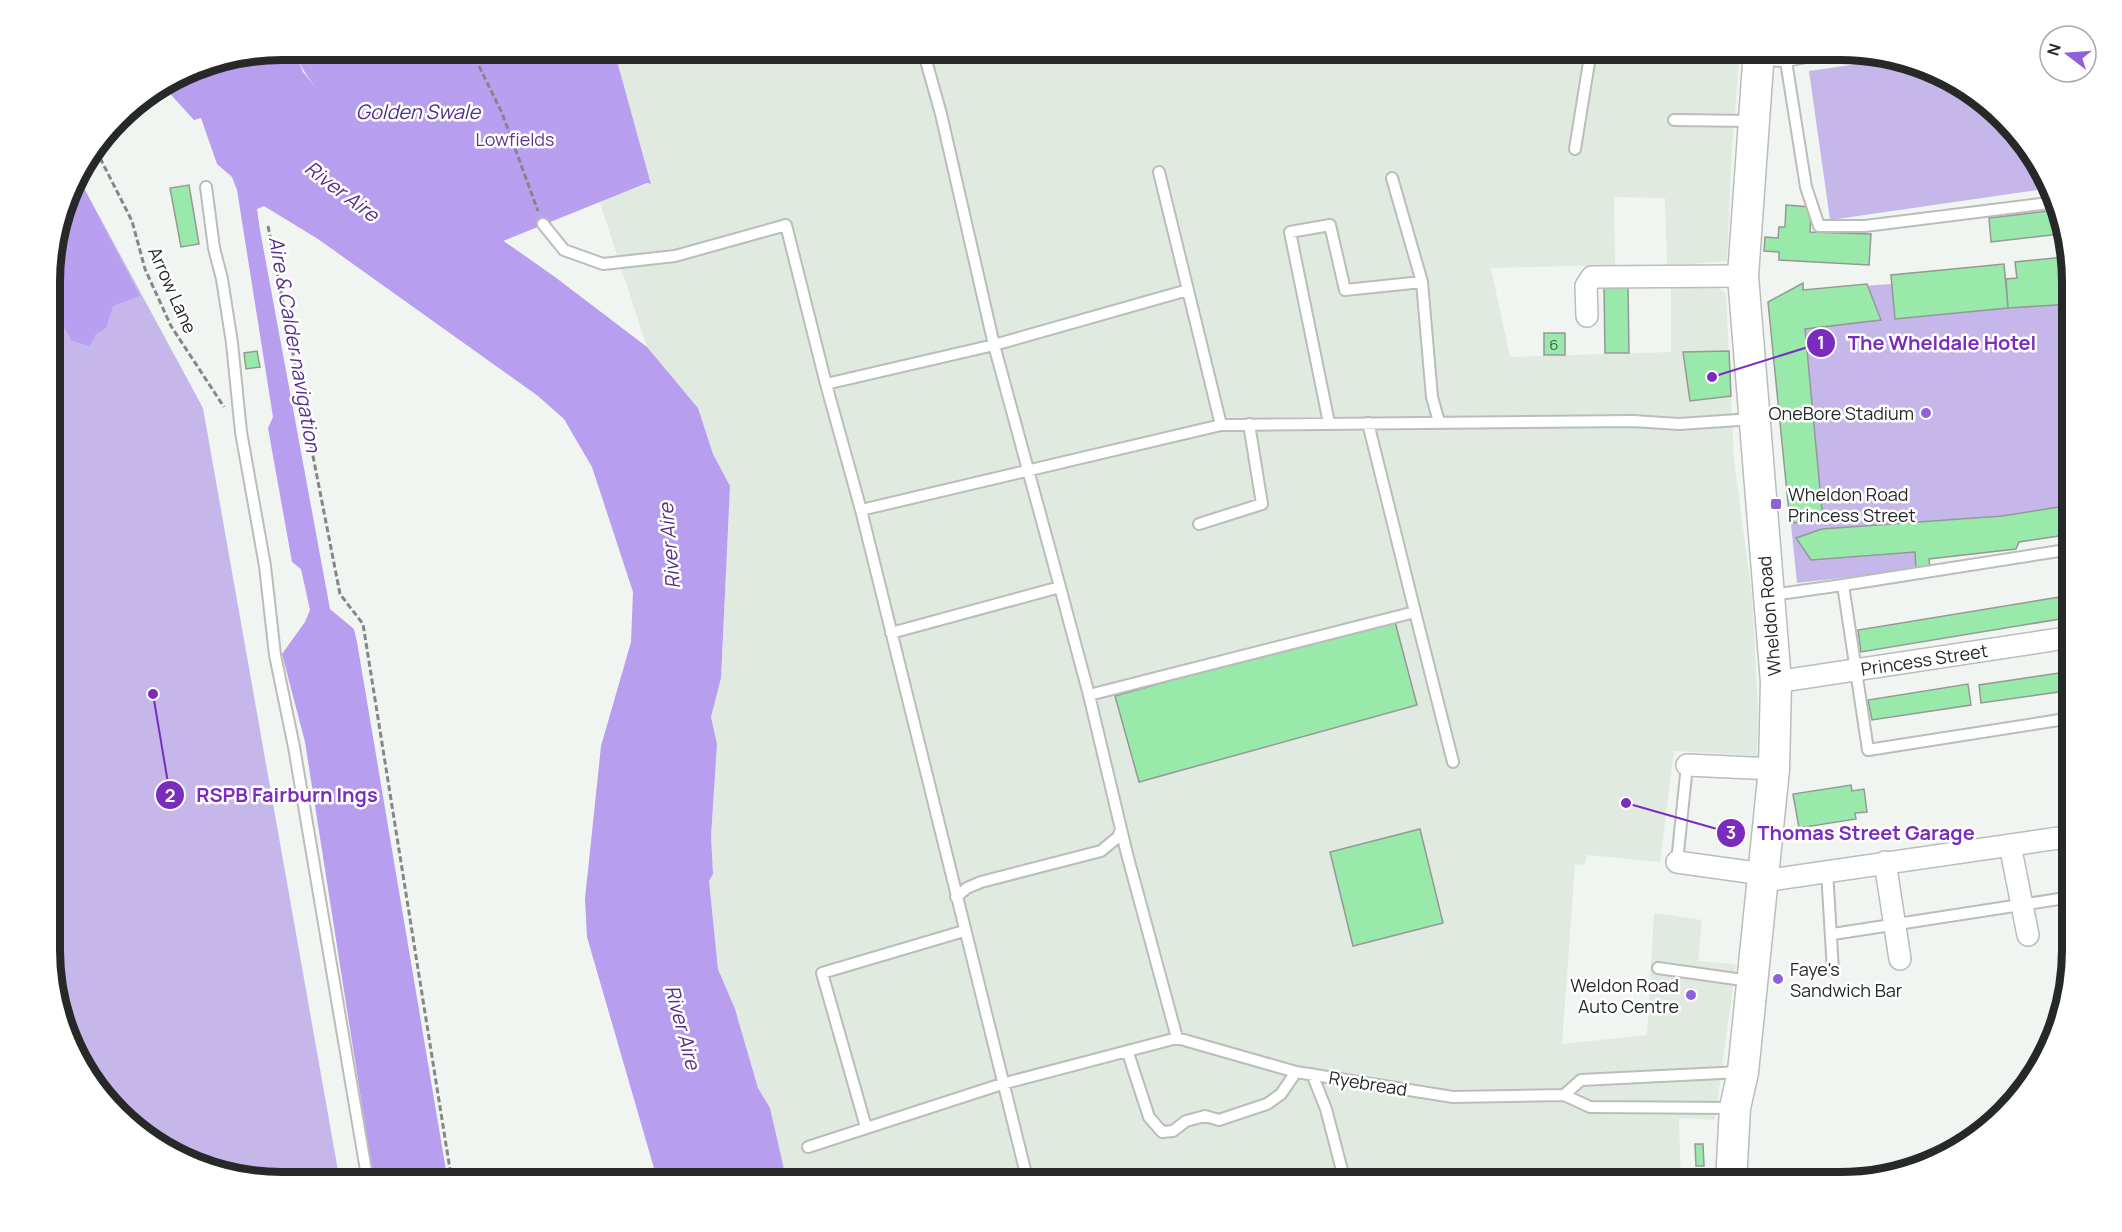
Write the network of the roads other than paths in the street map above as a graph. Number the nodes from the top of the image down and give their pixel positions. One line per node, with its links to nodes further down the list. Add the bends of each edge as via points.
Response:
1 (926, 60): 17 (lane)
2 (1589, 60): 7 (lane)
3 (1766, 60): 6 (street, Wheldon Road)
4 (1768, 60): 11 (lane, via 1820,226 1865,226)
5 (1674, 120): 6 (lane)
6 (1753, 121): 13 (street, Wheldon Road)
7 (1575, 149)
8 (1159, 172): 15 (lane)
9 (1392, 178): 14 (lane)
10 (206, 186): 70 (lane, via 232,343 241,432 265,566 275,655)
11 (2047, 203)
12 (543, 224): 18 (lane, via 564,250 603,264 675,256 786,225)
13 (1743, 276): 16 (street, via 1592,277 1586,286); 19 (street, Wheldon Road)
14 (1422, 282): 20 (lane, via 1432,397); 21 (lane, via 1345,290 1330,225 1290,232)
15 (1188, 290): 17 (lane); 24 (lane)
16 (1587, 316)
17 (994, 345): 18 (lane); 25 (lane)
18 (826, 384): 26 (lane)
19 (1753, 420): 20 (lane, via 1679,424); 31 (street, Wheldon Road)
20 (1439, 422): 22 (lane)
21 (1329, 423): 22 (lane); 23 (lane)
22 (1368, 423): 32 (lane)
23 (1249, 424): 24 (lane); 27 (lane, via 1262,504)
24 (1221, 425): 25 (lane)
25 (1028, 470): 26 (lane); 30 (lane)
26 (861, 510): 33 (lane)
27 (1199, 524)
28 (2062, 551): 29 (lane)
29 (1843, 585): 31 (lane); 35 (lane)
30 (1060, 587): 33 (lane); 37 (lane)
31 (1767, 596): 36 (street, Wheldon Road)
32 (1415, 612): 37 (lane); 39 (lane)
33 (891, 633): 49 (lane)
34 (2062, 638): 35 (street, Princess Street)
35 (1855, 669): 36 (street, Princess Street); 38 (lane, via 1868,750)
36 (1776, 682): 41 (street, Wheldon Road)
37 (1089, 695): 42 (lane)
38 (2062, 720)
39 (1453, 762)
40 (1687, 765): 41 (street); 45 (lane)
41 (1774, 770): 48 (street, Wheldon Road)
42 (1122, 830): 49 (lane, via 1101,851 981,882); 60 (lane)
43 (2062, 837): 44 (street)
44 (2010, 845): 46 (street); 51 (street)
45 (1677, 862): 48 (street)
46 (1885, 862): 47 (street); 52 (street)
47 (1827, 871): 48 (street); 54 (lane)
48 (1763, 877): 59 (street, Wheldon Road)
49 (956, 897): 53 (lane)
50 (2062, 898): 51 (lane)
51 (2020, 904): 52 (lane); 55 (street)
52 (1895, 925): 54 (lane); 56 (street)
53 (964, 931): 65 (lane); 68 (lane, via 822,973)
54 (1833, 934): 58 (lane)
55 (2028, 935)
56 (1900, 959)
57 (1658, 968): 59 (lane)
58 (1833, 970)
59 (1752, 981): 63 (street, Wheldon Road)
60 (1177, 1038): 61 (lane); 62 (lane, Ryebread)
61 (1128, 1053): 62 (lane, via 1149,1117 1162,1131 1173,1131 1186,1121 1204,1116 1218,1120 1267,1104 1281,1094); 65 (lane)
62 (1296, 1072): 64 (lane, Ryebread)
63 (1743, 1072): 66 (lane, via 1581,1080); 67 (street, Wheldon Road)
64 (1312, 1074): 66 (lane, Ryebread, via 1453,1097); 72 (lane)
65 (1002, 1084): 68 (lane); 71 (lane)
66 (1564, 1095): 67 (lane, Ryebread, via 1590,1107)
67 (1735, 1108): 73 (street, Wheldon Road)
68 (866, 1126): 69 (lane)
69 (808, 1147)
70 (366, 1172)
71 (1025, 1172)
72 (1343, 1172)
73 (1732, 1172)

